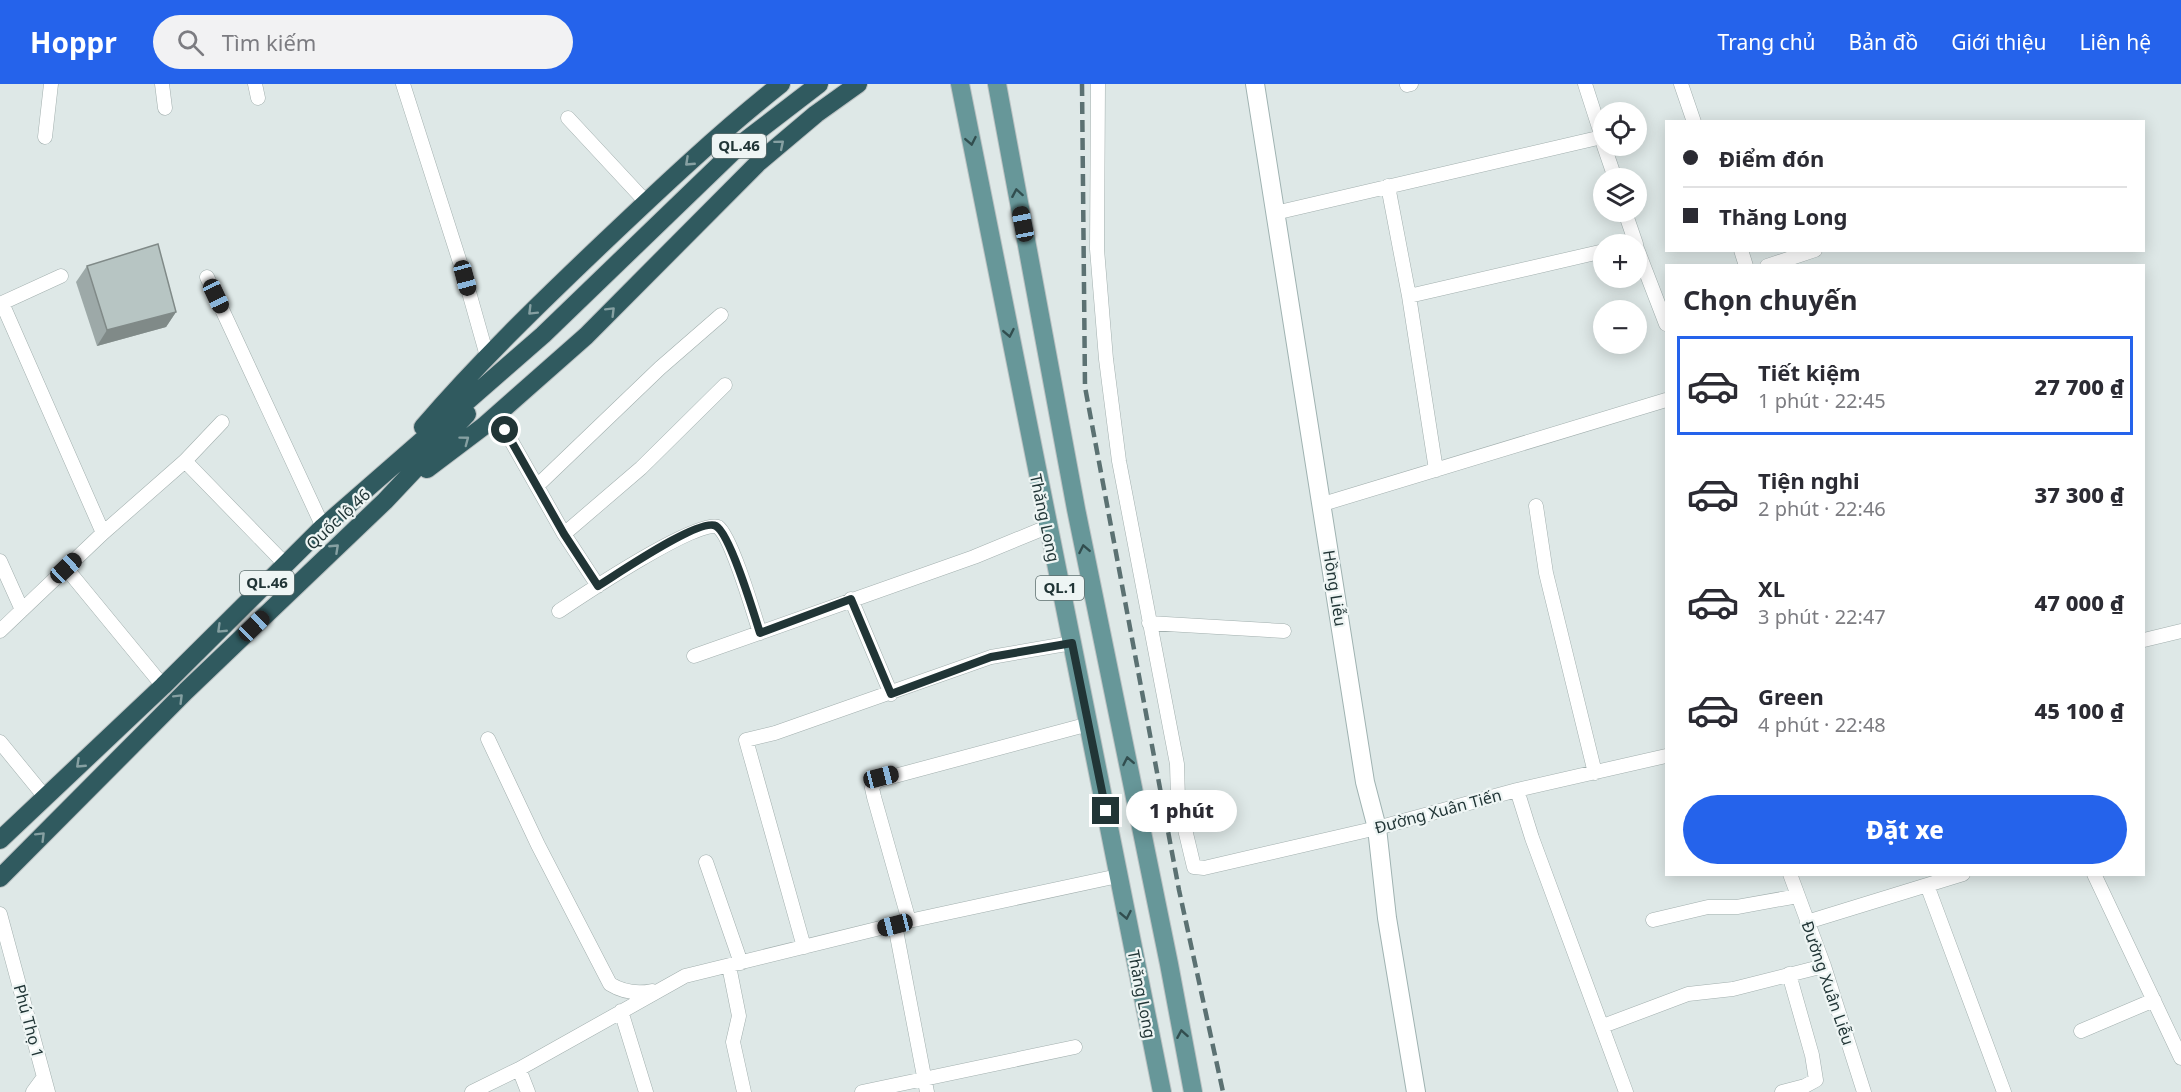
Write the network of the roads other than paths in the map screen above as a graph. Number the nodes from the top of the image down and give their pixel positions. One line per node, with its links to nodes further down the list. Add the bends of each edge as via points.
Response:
1 (51, 84): 17 (street)
2 (162, 84): 13 (street)
3 (403, 84): 33 (street)
4 (782, 84): 20 (highway, one-way to 20, via 723,131)
5 (819, 84): 32 (highway, Quốc lộ 46 / QL.46, via 741,144)
6 (858, 84): 36 (highway, one-way to 6, via 586,336 759,162)
7 (960, 84): 46 (main road, Thăng Long / QL.1, one-way to 46)
8 (997, 84): 67 (main road, Thăng Long / QL.1, one-way to 8, via 1071,486)
9 (1098, 84): 57 (street, via 1097,249 1106,359 1119,460)
10 (1256, 84): 21 (street, Hồng Liễu)
11 (1585, 84): 14 (street)
12 (1681, 84): 16 (street)
13 (165, 108)
14 (1593, 110)
15 (568, 118): 20 (street)
16 (1693, 120)
17 (45, 137)
18 (1593, 144): 19 (street)
19 (1388, 186): 21 (street); 28 (street)
20 (646, 202): 33 (highway, one-way to 33)
21 (1275, 213): 43 (street, Hồng Liễu)
22 (1809, 252): 24 (street)
23 (1593, 254): 28 (street)
24 (1773, 264)
25 (61, 276): 29 (street)
26 (1647, 276): 31 (street)
27 (207, 277): 45 (street)
28 (1409, 296): 39 (street)
29 (1, 304): 47 (street)
30 (721, 315): 41 (street)
31 (1665, 322)
32 (543, 335): 40 (highway, Quốc lộ 46 / QL.46); 42 (highway, Quốc lộ 46 / QL.46)
33 (487, 356): 40 (highway)
34 (724, 385): 48 (street, via 641,468)
35 (1665, 400): 39 (street)
36 (494, 418): 41 (street); 42 (highway, one-way to 36)
37 (222, 422): 38 (street)
38 (185, 461): 47 (street); 50 (street)
39 (1436, 470): 43 (street)
40 (382, 475): 45 (highway, Quốc lộ 46 / QL.46)
41 (538, 485): 48 (street)
42 (385, 501): 52 (highway, Quốc lộ 46 / QL.46, one-way to 42)
43 (1323, 504): 75 (street, Hồng Liễu, via 1365,782)
44 (1536, 506): 72 (street, via 1546,573)
45 (323, 527): 50 (highway, Quốc lộ 46 / QL.46)
46 (1047, 527): 54 (street); 63 (main road, Thăng Long / QL.1)
47 (103, 533): 51 (street)
48 (564, 534): 53 (street)
49 (0, 561): 55 (street)
50 (286, 565): 52 (highway); 65 (highway, Quốc lộ 46 / QL.46, one-way to 65)
51 (66, 568): 55 (street); 65 (street)
52 (304, 577): 82 (highway, Quốc lộ 46 / QL.46, one-way to 52)
53 (598, 586): 56 (street); 61 (street, via 664,546 712,524 722,530 736,561)
54 (851, 599): 61 (street); 66 (street)
55 (22, 610): 59 (street)
56 (559, 611)
57 (1149, 623): 58 (street); 75 (street, Đường Xuân Tiến, via 1177,764 1178,800 1194,867 1209,867)
58 (1284, 630)
59 (0, 631)
60 (2181, 631): 62 (street)
61 (760, 633): 64 (street)
62 (2145, 640)
63 (1072, 643): 66 (street, via 991,657); 68 (main road, Thăng Long / QL.1)
64 (694, 656)
65 (163, 686): 74 (highway, Quốc lộ 46 / QL.46, one-way to 74)
66 (891, 694): 90 (street, via 744,742)
67 (1119, 717): 68 (main road); 112 (main road, Thăng Long / QL.1, one-way to 67)
68 (1089, 724): 78 (main road, Thăng Long / QL.1); 87 (street, via 876,780 872,788 874,797)
69 (488, 739): 94 (street, via 610,984 641,993)
70 (0, 742): 74 (street)
71 (1665, 756): 72 (street, Đường Xuân Tiến)
72 (1595, 773): 73 (street, Đường Xuân Tiến)
73 (1517, 790): 75 (street, Đường Xuân Tiến); 97 (street)
74 (45, 797): 76 (highway, Quốc lộ 46 / QL.46)
75 (1377, 828): 113 (street, Hồng Liễu)
76 (0, 840)
77 (706, 862): 91 (street)
78 (1118, 876): 87 (street); 111 (main road, Thăng Long / QL.1, one-way to 111)
79 (1791, 876): 84 (street, Đường Xuân Liễu)
80 (1956, 876): 83 (street)
81 (2095, 876): 95 (street)
82 (0, 878)
83 (1926, 885): 88 (street); 117 (street)
84 (1798, 896): 86 (street, via 1737,907 1708,907); 88 (street, Đường Xuân Liễu)
85 (0, 914): 102 (street, Phú Thọ 1)
86 (1653, 920)
87 (909, 921): 89 (street)
88 (1807, 922): 92 (street, Đường Xuân Liễu)
89 (895, 925): 90 (street); 103 (street)
90 (804, 947): 91 (street)
91 (735, 964): 94 (street, via 685,976); 109 (street, via 739,1016 733,1042)
92 (1824, 966): 93 (street); 116 (street, Đường Xuân Liễu)
93 (1789, 974): 97 (street, via 1733,989 1688,994); 115 (street, via 1816,1080)
94 (663, 988): 96 (street)
95 (2154, 1000): 98 (street); 100 (street)
96 (621, 1011): 101 (street); 108 (street)
97 (1603, 1026): 114 (street)
98 (2081, 1031)
99 (1075, 1047): 103 (street)
100 (2181, 1058)
101 (519, 1069): 106 (street); 107 (street)
102 (44, 1077): 104 (street); 105 (street, Phú Thọ 1)
103 (926, 1086): 110 (street)
104 (33, 1092)
105 (48, 1092)
106 (472, 1092)
107 (528, 1092)
108 (646, 1092)
109 (744, 1092)
110 (862, 1092)
111 (1162, 1092)
112 (1193, 1092)
113 (1416, 1092)
114 (1626, 1092)
115 (1782, 1092)
116 (1864, 1092)
117 (2004, 1092)

